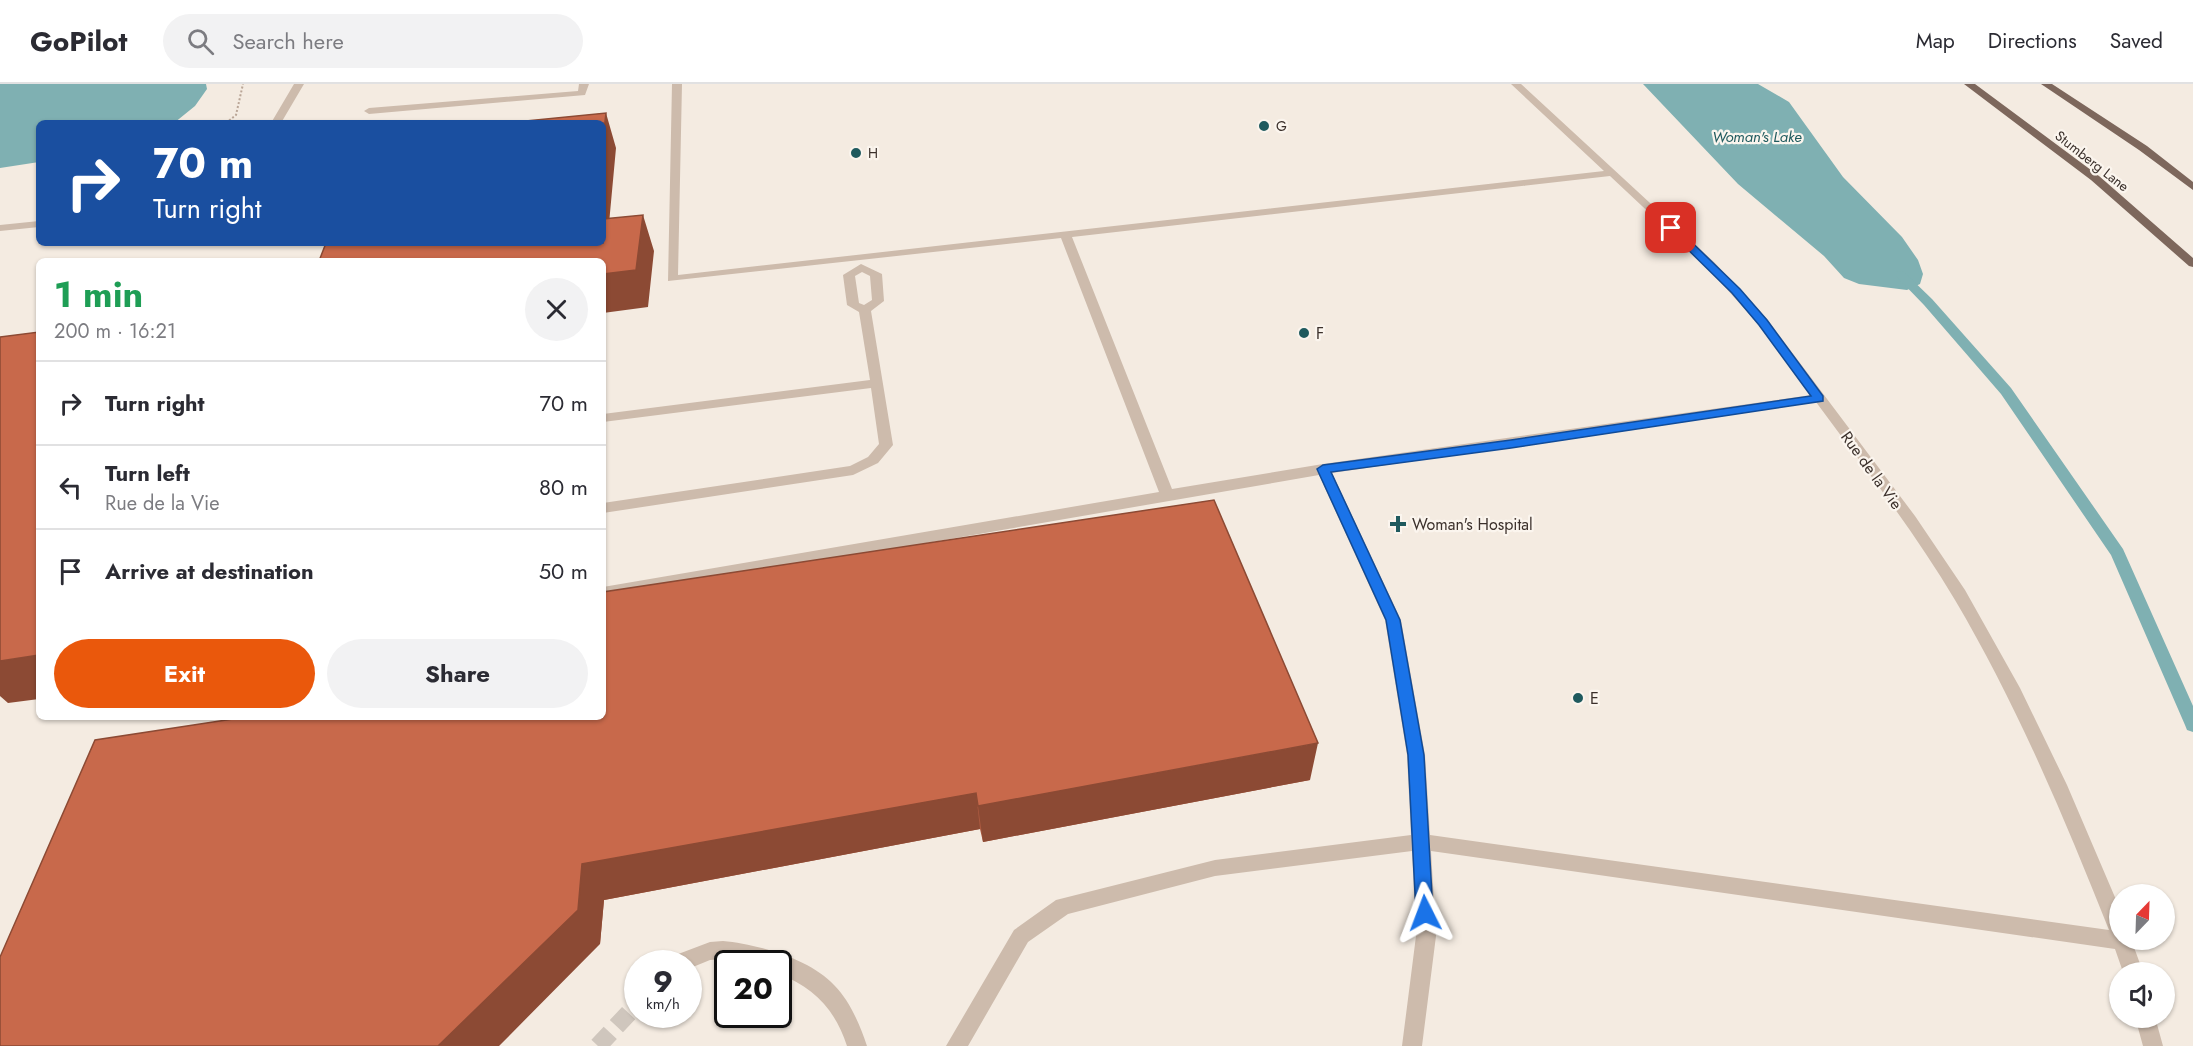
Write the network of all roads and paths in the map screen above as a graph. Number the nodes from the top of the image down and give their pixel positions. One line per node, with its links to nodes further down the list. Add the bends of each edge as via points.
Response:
1 (243, 84): 9 (path, via 236,115)
2 (299, 84): 10 (street)
3 (584, 84): 8 (street, via 582,93)
4 (677, 84): 16 (street, via 672,279)
5 (1516, 84): 11 (street, Rue de la Vie)
6 (1969, 84): 17 (main road, Stumberg Lane, via 2095,178)
7 (2046, 84): 12 (main road)
8 (369, 111)
9 (230, 120)
10 (278, 120)
11 (1612, 173): 15 (street); 20 (street, Rue de la Vie, via 1736,291)
12 (2193, 187)
13 (36, 224): 14 (street)
14 (0, 228)
15 (1065, 234): 16 (street); 23 (street)
16 (860, 262): 18 (street, via 849,275 854,305); 18 (street, via 876,274 878,301)
17 (2193, 264)
18 (865, 310): 19 (street)
19 (876, 383): 21 (street); 24 (street, via 886,445 873,460 854,470)
20 (1819, 398): 22 (street); 27 (street, Rue de la Vie, via 1930,550 1995,658 2057,782)
21 (606, 418)
22 (1323, 469): 23 (street); 26 (street, via 1393,620 1416,755)
23 (1167, 495): 25 (street)
24 (606, 508)
25 (606, 592)
26 (1421, 842): 28 (street); 32 (street, via 1215,868 1062,906 1021,936); 33 (street, via 1426,936)
27 (2109, 907)
28 (2109, 936)
29 (702, 955): 31 (street, via 712,951 745,952 789,966 826,990)
30 (2148, 1028): 34 (street)
31 (857, 1046)
32 (956, 1046)
33 (1412, 1046)
34 (2153, 1046)

